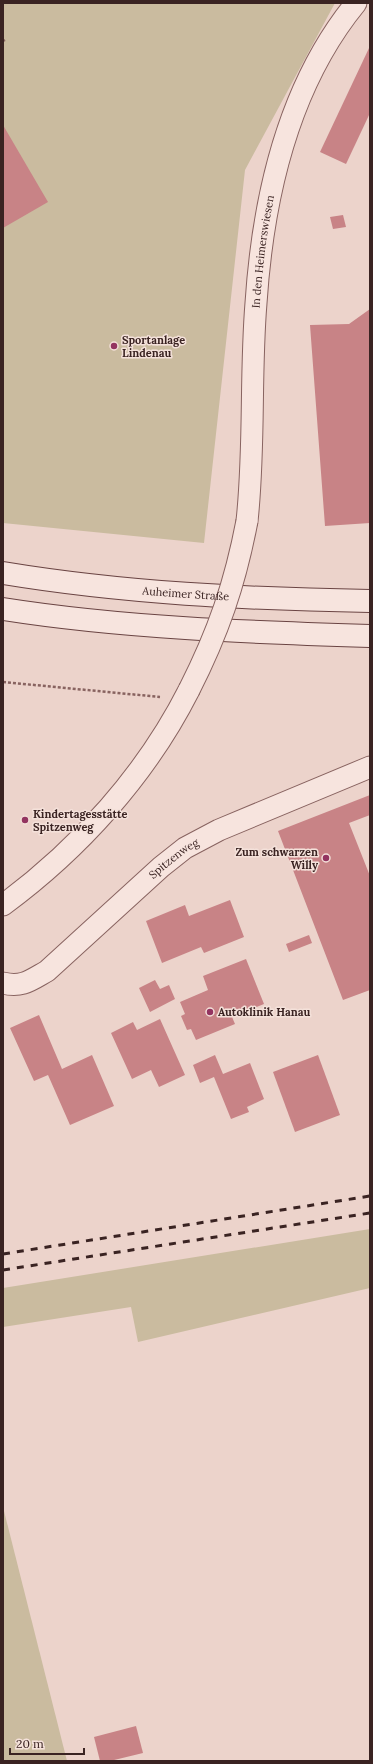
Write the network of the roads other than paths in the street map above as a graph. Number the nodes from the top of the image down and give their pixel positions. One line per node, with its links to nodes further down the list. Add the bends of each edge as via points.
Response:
1 (356, 3): 7 (street, In den Heimerswiesen, bridge, via 329,40 308,81 277,162 266,211 256,304 251,482 247,521 227,601 187,695 154,750 94,825 26,888)
2 (3, 573): 3 (main road, Auheimer Straße, via 44,580 260,599)
3 (370, 601)
4 (3, 609): 5 (main road, via 44,616 132,624)
5 (370, 636)
6 (370, 767): 8 (street, Spitzenweg, via 219,830 185,848 47,971 28,982 14,986)
7 (3, 905)
8 (3, 984)

